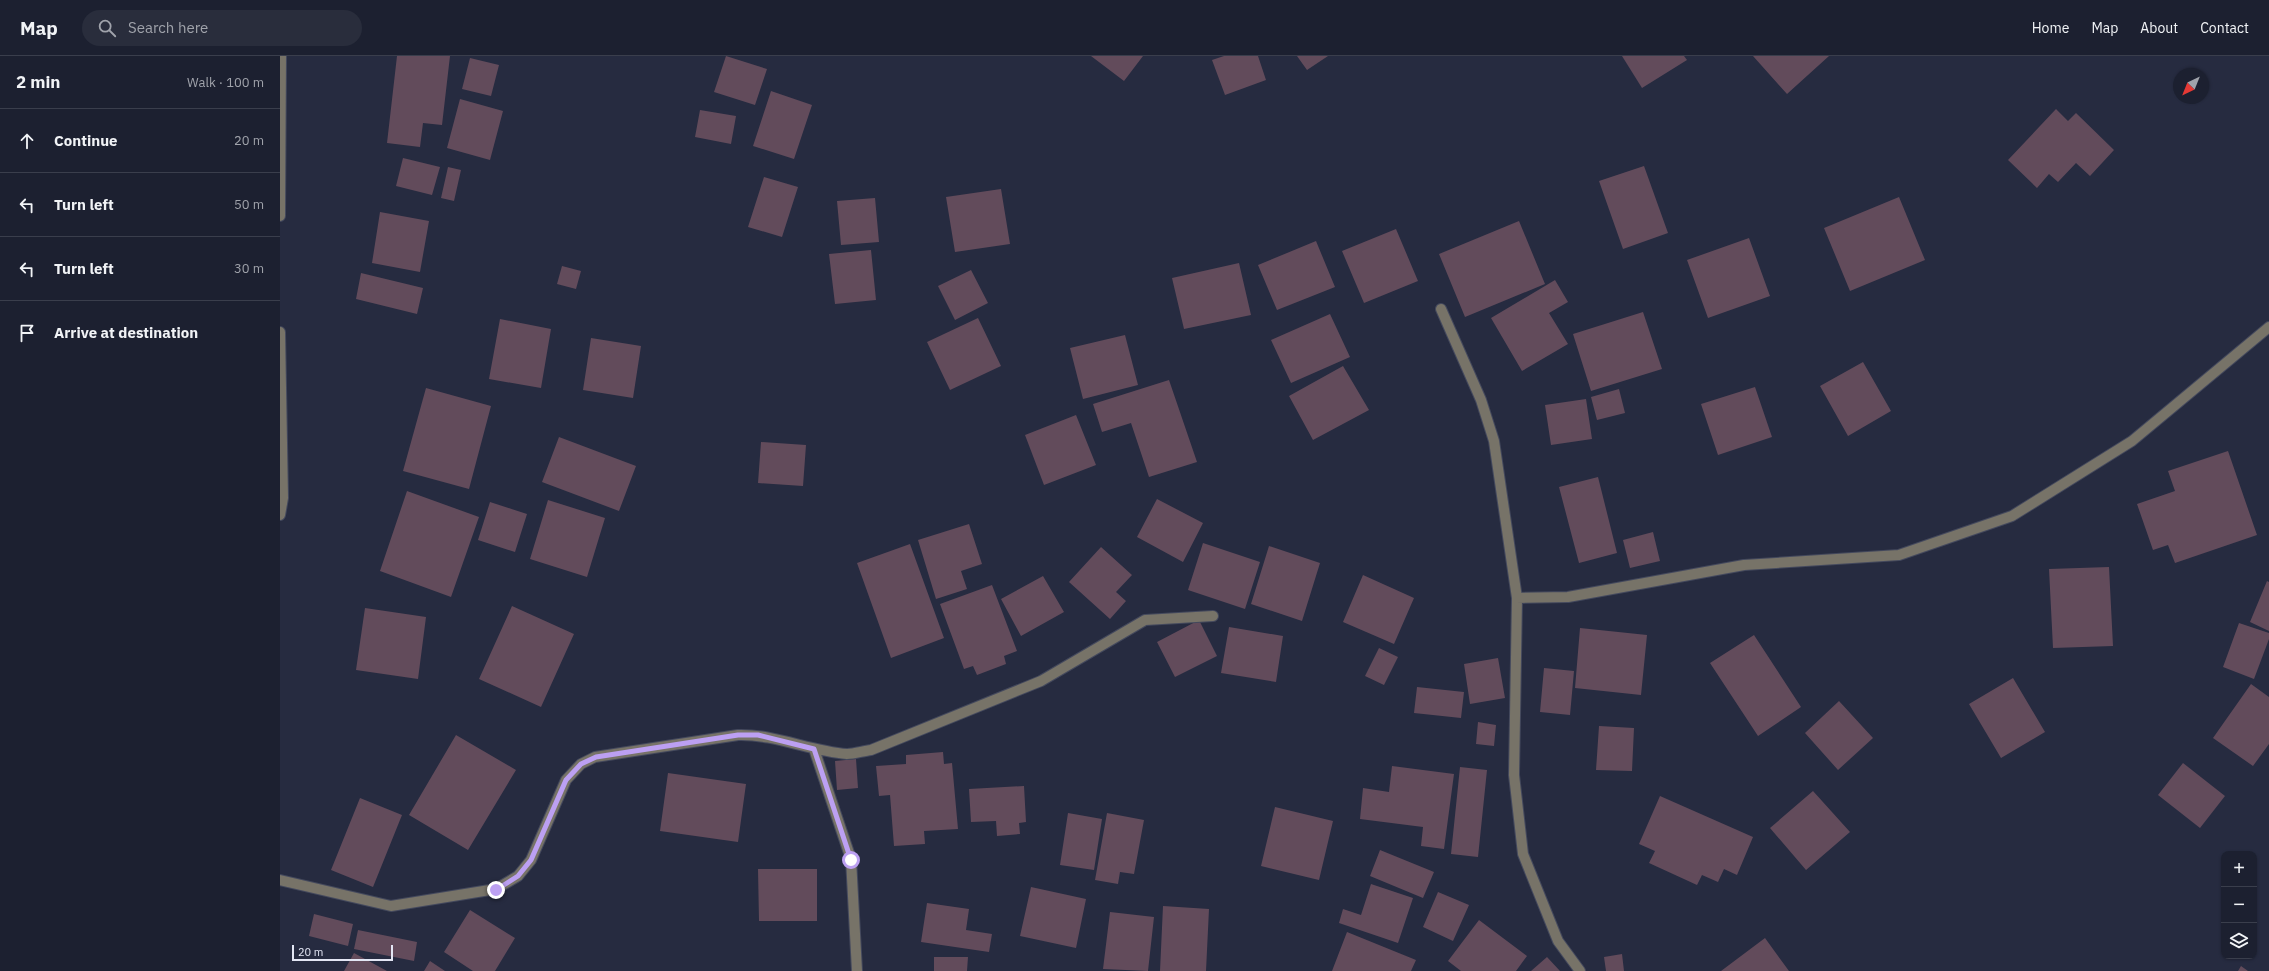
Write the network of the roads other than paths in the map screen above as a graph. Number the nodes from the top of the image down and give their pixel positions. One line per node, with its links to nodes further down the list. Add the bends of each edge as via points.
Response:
1 (281, 56): 2 (street)
2 (280, 79): 3 (street)
3 (280, 216)
4 (1441, 309): 8 (street, via 1481,400 1494,441)
5 (2269, 327): 8 (street, via 2132,441 2012,516 1899,555 1744,564 1568,597)
6 (280, 332): 7 (street, via 283,498)
7 (280, 515)
8 (1517, 598): 13 (street, via 1514,775 1523,854 1558,941)
9 (1214, 616): 10 (street, via 1145,620 1041,681 871,750 848,754)
10 (814, 749): 11 (street, via 758,735 738,735 596,757 581,764 566,780 531,860 518,876 496,890 390,906); 12 (street, via 851,860)
11 (280, 880)
12 (857, 971)
13 (1580, 971)

